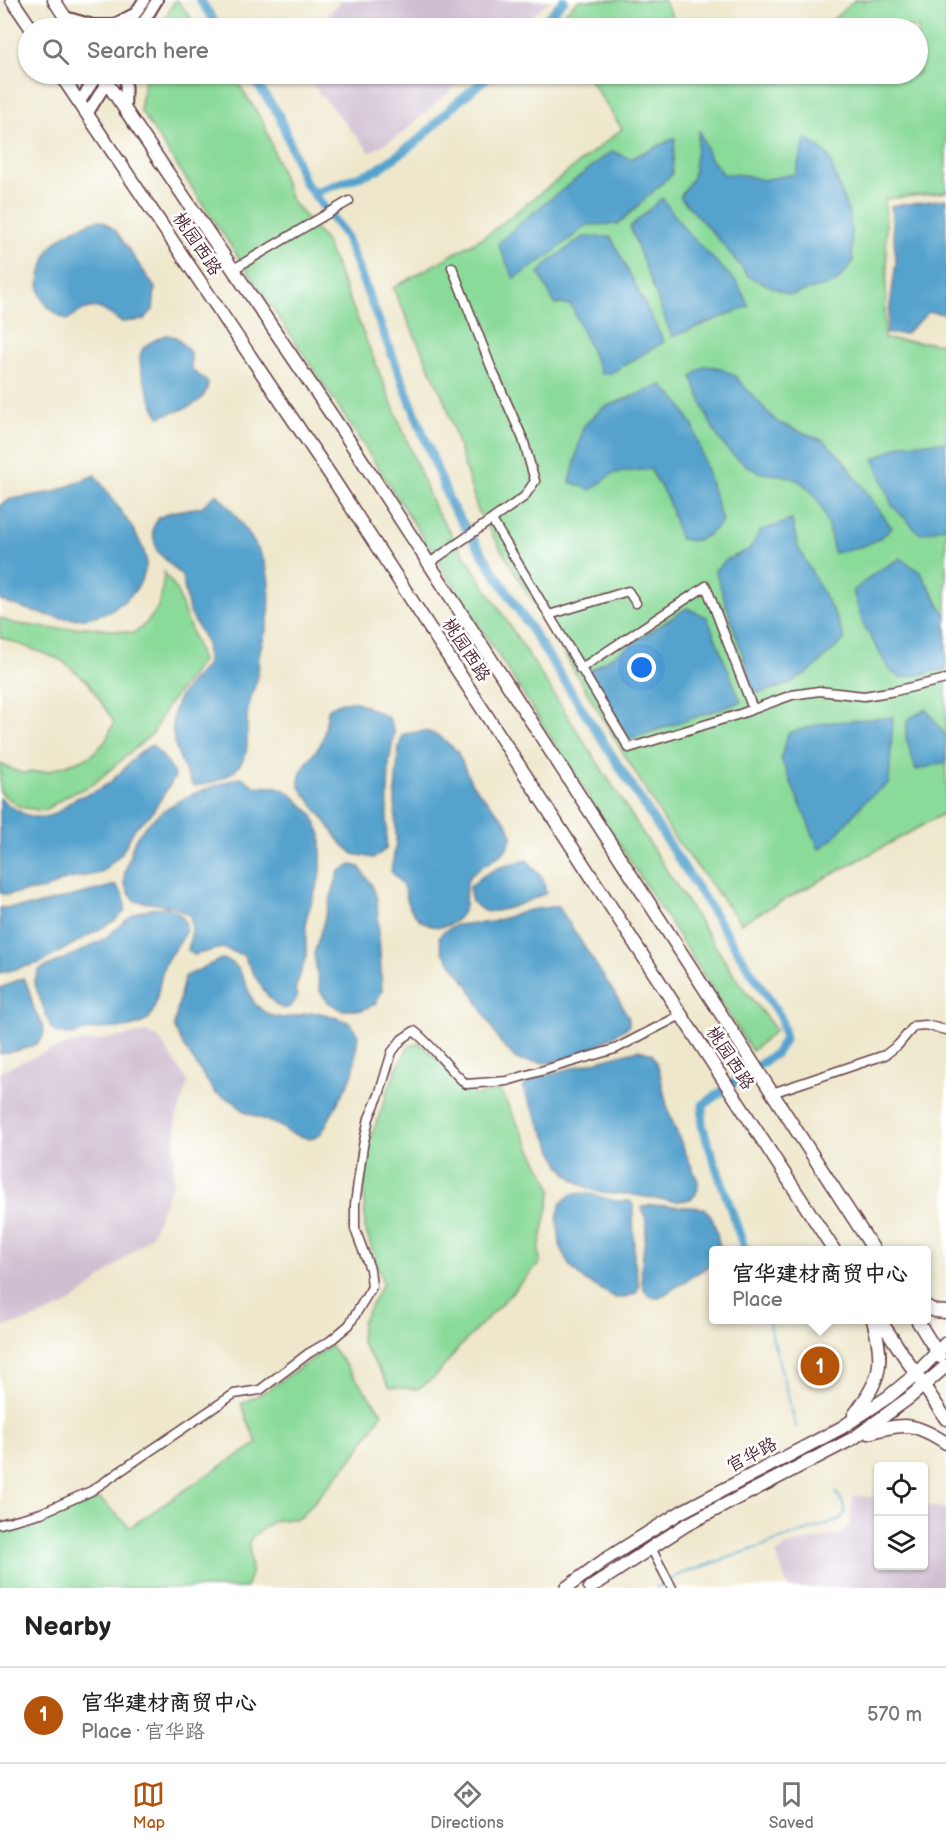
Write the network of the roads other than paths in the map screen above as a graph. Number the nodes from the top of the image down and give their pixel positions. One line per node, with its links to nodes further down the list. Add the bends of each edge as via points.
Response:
1 (12, 0): 7 (main road)
2 (54, 0): 6 (main road)
3 (144, 0): 5 (street)
4 (157, 0): 11 (street)
5 (136, 13): 9 (street); 10 (street)
6 (65, 17): 8 (street)
7 (24, 18)
8 (68, 18)
9 (126, 18)
10 (133, 18)
11 (146, 18)
12 (67, 84): 17 (main road, 桃园西路)
13 (97, 84): 17 (street)
14 (100, 84): 19 (street)
15 (109, 84): 18 (main road, 桃园西路)
16 (126, 84): 18 (street)
17 (79, 103): 19 (main road, 桃园西路)
18 (125, 111): 22 (main road, 桃园西路)
19 (87, 114): 30 (main road, 桃园西路, via 329,473)
20 (349, 201): 22 (street)
21 (452, 267): 23 (street, via 523,439 535,481 524,497)
22 (232, 270): 24 (main road, 桃园西路)
23 (492, 520): 24 (street); 26 (street)
24 (428, 564): 32 (main road, 桃园西路)
25 (636, 603): 26 (street, via 628,591)
26 (549, 615): 27 (street)
27 (580, 669): 29 (street, via 629,748); 29 (street, via 706,586)
28 (946, 679): 29 (street, via 864,696 819,691 792,695)
29 (753, 709)
30 (681, 1015): 33 (main road, 桃园西路); 49 (street, via 615,1049 507,1081 466,1084 414,1031 402,1039 392,1052 363,1146 355,1229 370,1269 372,1287 349,1325 260,1390 234,1395 91,1491 41,1513)
31 (946, 1030): 32 (street, via 914,1026 885,1056)
32 (768, 1088): 34 (main road, 桃园西路)
33 (831, 1246)
34 (871, 1246)
35 (931, 1308): 36 (main road)
36 (946, 1311)
37 (874, 1324): 46 (main road, via 880,1363 873,1390)
38 (883, 1324): 43 (main road)
39 (919, 1324): 41 (main road)
40 (946, 1343): 41 (main road, 官华路)
41 (937, 1353): 42 (main road); 43 (main road, 官华路)
42 (946, 1366): 44 (main road, 官华路)
43 (916, 1374): 44 (main road); 46 (main road, 官华路)
44 (924, 1386): 45 (main road); 47 (main road, 官华路)
45 (946, 1419)
46 (849, 1423): 51 (main road, 官华路, via 681,1512)
47 (854, 1438): 48 (main road, via 909,1424); 50 (main road, 官华路, via 702,1516)
48 (946, 1443)
49 (0, 1524)
50 (651, 1548): 52 (main road, 官华路); 53 (street)
51 (566, 1588)
52 (590, 1588)
53 (672, 1588)

